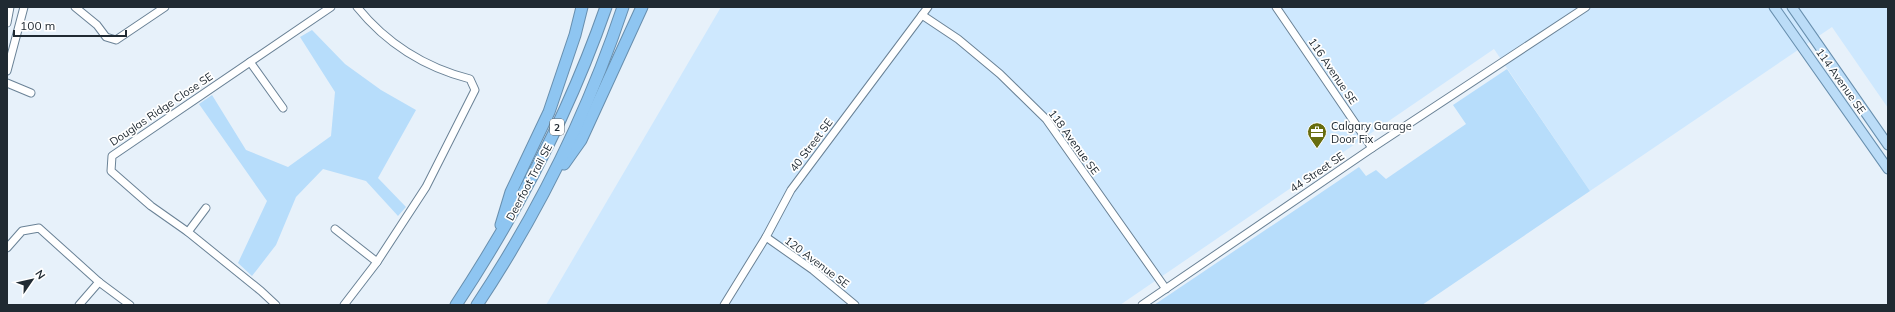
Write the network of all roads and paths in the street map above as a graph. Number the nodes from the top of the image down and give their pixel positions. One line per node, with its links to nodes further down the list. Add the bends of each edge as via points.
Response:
1 (10, 7): 17 (street)
2 (24, 7): 19 (street)
3 (75, 7): 4 (street, via 98,25 106,37 116,40)
4 (165, 7)
5 (331, 7): 18 (street, Douglas Ridge Close SE)
6 (356, 7): 33 (street, via 369,22 408,54 445,72 470,78 475,90 426,187)
7 (582, 7): 31 (highway, via 549,112 511,192)
8 (606, 7): 31 (highway, Deerfoot Trail SE / 2, via 562,118 526,190)
9 (623, 7): 26 (highway, Deerfoot Trail SE / 2, via 574,133)
10 (642, 7): 26 (highway, via 581,140)
11 (928, 7): 16 (street, 40 Street SE)
12 (1276, 7): 24 (street, 116 Avenue SE)
13 (1586, 7): 24 (street, 44 Street SE)
14 (1774, 7): 25 (main road, 114 Avenue SE)
15 (1792, 7): 23 (main road, 114 Avenue SE)
16 (922, 15): 30 (street, 40 Street SE, via 792,190); 35 (street, 118 Avenue SE, via 958,39 1000,74 1046,119)
17 (7, 23)
18 (250, 62): 22 (street); 29 (street, Douglas Ridge Close SE, via 112,156 111,171 151,206)
19 (7, 71)
20 (7, 83): 21 (street)
21 (31, 93)
22 (283, 108)
23 (1888, 145)
24 (1372, 148): 35 (street, 44 Street SE)
25 (1888, 169)
26 (538, 203): 41 (highway, Deerfoot Trail SE / 2)
27 (206, 208): 29 (street)
28 (335, 229): 33 (street)
29 (188, 232): 38 (street, Douglas Ridge Close SE)
30 (766, 237): 42 (street, 40 Street SE); 43 (street, 120 Avenue SE, via 813,270)
31 (496, 242): 40 (highway, Deerfoot Trail SE / 2)
32 (7, 248): 34 (street, via 22,231 39,228)
33 (377, 262): 39 (street)
34 (99, 282): 36 (street); 37 (street)
35 (1166, 289): 44 (street, 44 Street SE)
36 (79, 305)
37 (130, 305)
38 (276, 305)
39 (344, 305)
40 (456, 305)
41 (477, 305)
42 (724, 305)
43 (855, 305)
44 (1142, 305)

